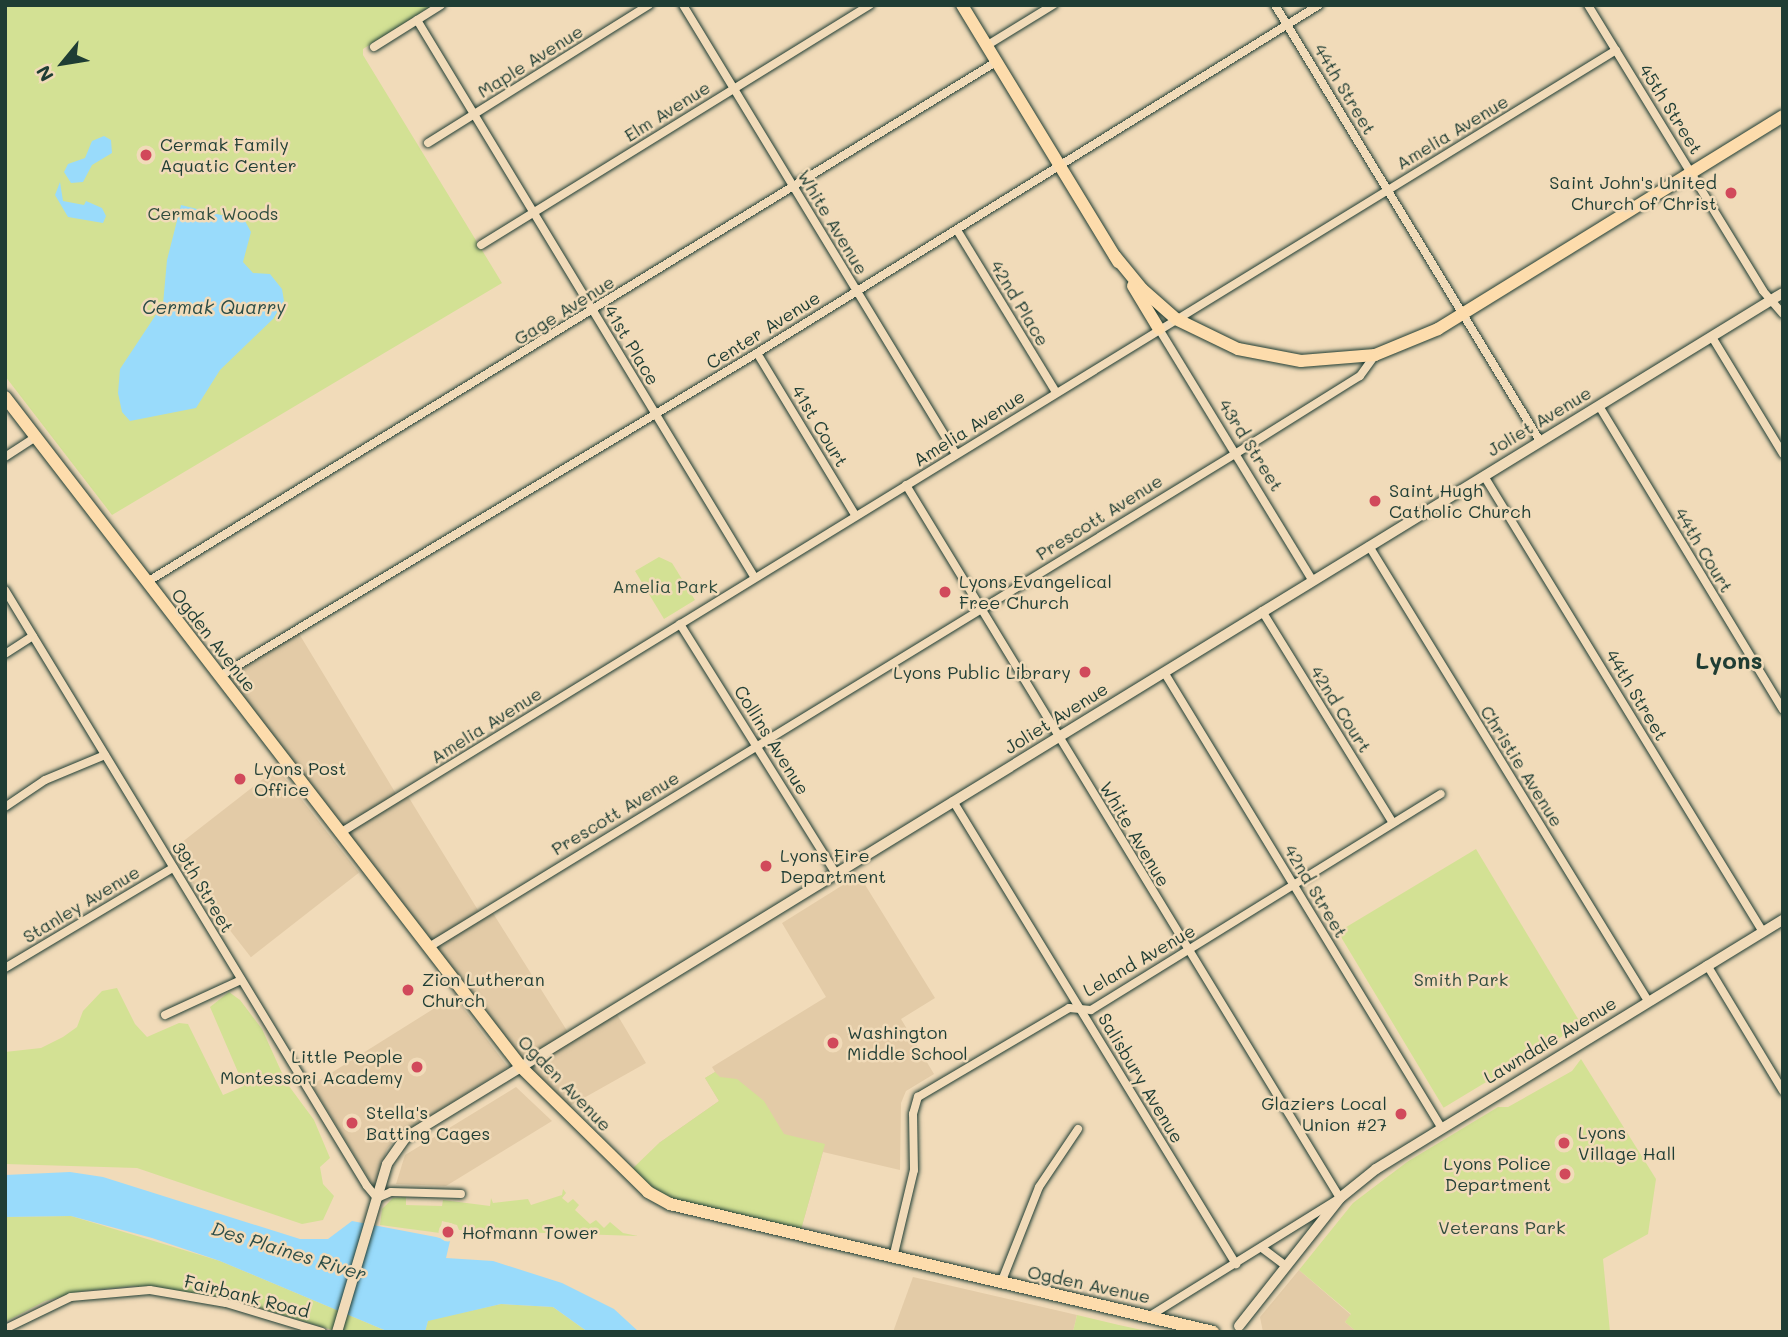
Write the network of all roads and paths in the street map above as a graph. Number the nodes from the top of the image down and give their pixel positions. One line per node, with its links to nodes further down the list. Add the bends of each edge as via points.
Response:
1 (440, 5): 10 (street)
2 (649, 5): 17 (street, Maple Avenue)
3 (682, 5): 16 (street, White Avenue)
4 (870, 5): 16 (street, Elm Avenue)
5 (962, 5): 12 (main road)
6 (1053, 5): 12 (street)
7 (1275, 5): 11 (street, 44th Street)
8 (1320, 5): 11 (street, Center Avenue)
9 (1588, 5): 14 (street, 45th Street)
10 (417, 20): 13 (street); 17 (street, 41st Place)
11 (1287, 25): 20 (street, Center Avenue); 23 (street, 44th Street)
12 (986, 46): 15 (main road)
13 (374, 47)
14 (1616, 50): 21 (street, 45th Street); 23 (street, Amelia Avenue)
15 (996, 62): 20 (main road); 22 (street, Gage Avenue)
16 (733, 88): 22 (street, White Avenue); 24 (street, Elm Avenue)
17 (474, 114): 19 (street, Maple Avenue); 24 (street, 41st Place)
18 (1783, 116): 21 (main road)
19 (428, 143)
20 (1060, 166): 25 (street, Center Avenue); 27 (main road)
21 (1690, 171): 30 (street, 45th Street); 32 (main road)
22 (792, 185): 28 (street, White Avenue); 31 (street, Gage Avenue)
23 (1388, 190): 32 (street, 44th Street); 34 (street, Amelia Avenue)
24 (533, 212): 26 (street, Elm Avenue); 31 (street, 41st Place)
25 (957, 230): 28 (street, Center Avenue); 39 (street, 42nd Place)
26 (481, 245)
27 (1115, 256): 34 (main road, via 1142,289); 35 (main road)
28 (856, 291): 37 (street, Center Avenue); 45 (street, White Avenue)
29 (1783, 293): 30 (street, Joliet Avenue)
30 (1771, 300): 33 (street, 45th Street); 36 (street, Joliet Avenue)
31 (592, 310): 42 (street, 41st Place); 55 (street, Gage Avenue)
32 (1464, 313): 38 (main road, via 1415,342); 44 (street, 44th Street)
33 (1783, 314)
34 (1176, 318): 35 (street, Amelia Avenue); 38 (main road, via 1238,349 1279,359 1319,362)
35 (1159, 329): 39 (street, Amelia Avenue); 46 (street, 43rd Street)
36 (1712, 337): 41 (street, Joliet Avenue); 47 (street)
37 (757, 353): 42 (street, Center Avenue); 51 (street, 41st Court)
38 (1375, 355): 46 (street, Prescott Avenue, via 1360,376)
39 (1056, 392): 45 (street, Amelia Avenue)
40 (5, 397): 43 (main road, Ogden Avenue)
41 (1599, 406): 44 (street, Joliet Avenue); 64 (street, 44th Court)
42 (656, 415): 53 (street, 41st Place); 63 (street, Center Avenue)
43 (36, 437): 48 (street); 55 (main road, Ogden Avenue)
44 (1540, 441): 49 (street, Joliet Avenue)
45 (956, 454): 50 (street, Amelia Avenue)
46 (1235, 454): 54 (street, 43rd Street); 57 (street, Prescott Avenue)
47 (1783, 454)
48 (5, 457)
49 (1484, 476): 52 (street, Joliet Avenue); 77 (street, 44th Street)
50 (906, 485): 51 (street, Amelia Avenue); 57 (street, White Avenue)
51 (855, 515): 53 (street, Amelia Avenue)
52 (1369, 546): 54 (street, Joliet Avenue); 83 (street, Christie Avenue)
53 (755, 578): 59 (street, Amelia Avenue)
54 (1312, 580): 58 (street, Joliet Avenue)
55 (147, 582): 63 (main road, Ogden Avenue)
56 (5, 590): 60 (street, 39th Street)
57 (982, 609): 65 (street, White Avenue); 66 (street, Prescott Avenue)
58 (1262, 611): 62 (street, Joliet Avenue); 71 (street, 42nd Court)
59 (680, 624): 66 (street, Collins Avenue); 72 (street, Amelia Avenue)
60 (33, 636): 61 (street); 67 (street, 39th Street)
61 (5, 654)
62 (1164, 672): 65 (street, Joliet Avenue); 75 (street, 42nd Street)
63 (220, 676): 72 (main road, Ogden Avenue)
64 (1783, 710)
65 (1058, 737): 69 (street, Joliet Avenue); 79 (street, White Avenue)
66 (758, 747): 74 (street, Collins Avenue); 78 (street, Prescott Avenue)
67 (105, 755): 70 (street, via 45,780); 73 (street, 39th Street)
68 (1441, 794): 71 (street, Leland Avenue)
69 (953, 801): 74 (street, Joliet Avenue); 84 (street, Salisbury Avenue)
70 (5, 807)
71 (1393, 823): 75 (street, Leland Avenue)
72 (340, 833): 78 (main road, Ogden Avenue)
73 (173, 867): 81 (street, Stanley Avenue); 82 (street, 39th Street)
74 (836, 874): 86 (street, Joliet Avenue)
75 (1294, 885): 79 (street, Leland Avenue); 88 (street, 42nd Street)
76 (1783, 920): 77 (street, Lawndale Avenue)
77 (1763, 932): 80 (street, Lawndale Avenue)
78 (429, 947): 86 (main road, Ogden Avenue)
79 (1188, 950): 84 (street, Leland Avenue, via 1091,1010); 92 (street, White Avenue)
80 (1707, 965): 83 (street, Lawndale Avenue); 87 (street)
81 (5, 968)
82 (241, 980): 85 (street); 91 (street, 39th Street)
83 (1648, 1001): 88 (street, Lawndale Avenue)
84 (1081, 1009): 94 (street, Leland Avenue, via 1069,1008 918,1097 913,1114 914,1170); 95 (street, Salisbury Avenue)
85 (164, 1015)
86 (522, 1068): 91 (street, Joliet Avenue, via 405,1138 392,1153); 94 (main road, Ogden Avenue, via 660,1199)
87 (1783, 1091)
88 (1441, 1127): 92 (street, Lawndale Avenue)
89 (1079, 1129): 97 (street, via 1039,1187)
90 (461, 1194): 91 (street, via 391,1192)
91 (377, 1198): 99 (street, Joliet Avenue)
92 (1340, 1198): 93 (street, Lawndale Avenue); 96 (street, Lawndale Avenue)
93 (1262, 1248): 95 (street, Lawndale Avenue); 96 (street)
94 (893, 1258): 97 (main road, Ogden Avenue)
95 (1236, 1264): 98 (street, Lawndale Avenue)
96 (1286, 1266): 101 (street, Lawndale Avenue)
97 (1001, 1283): 98 (main road, Ogden Avenue)
98 (1150, 1316): 103 (main road, Ogden Avenue)
99 (338, 1328)
100 (5, 1329): 102 (street, Fairbank Road, via 71,1297 150,1290 226,1303)
101 (1238, 1329)
102 (322, 1332)
103 (1213, 1332)

